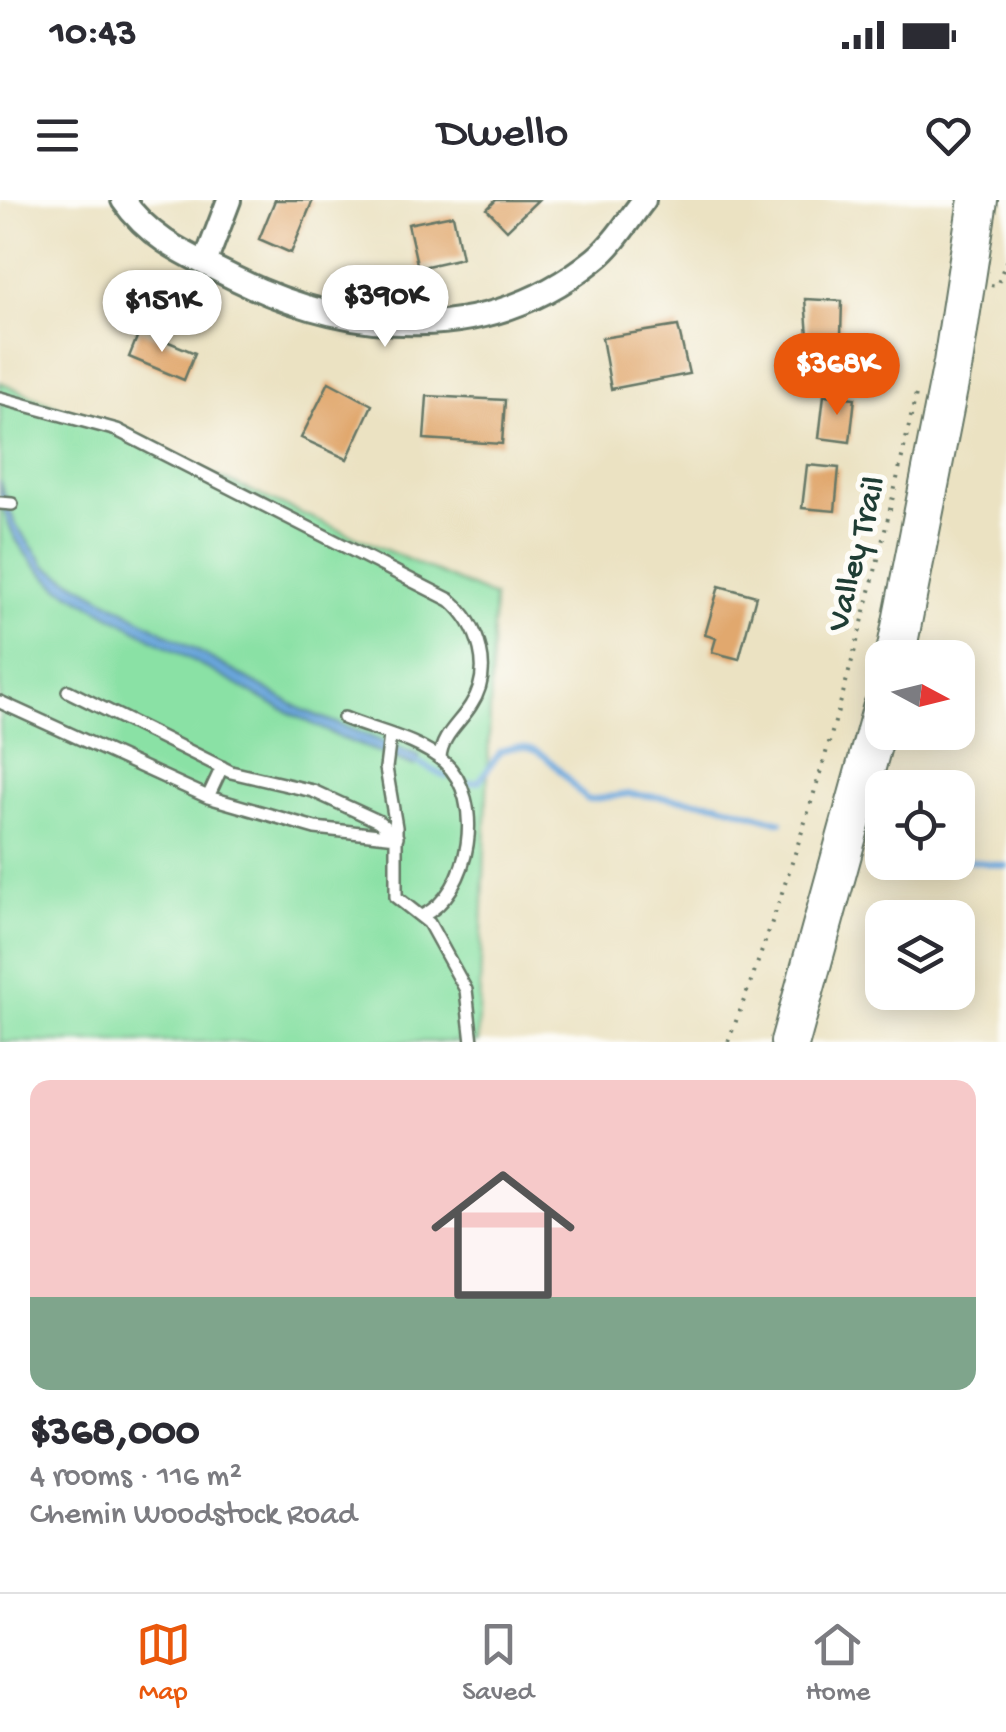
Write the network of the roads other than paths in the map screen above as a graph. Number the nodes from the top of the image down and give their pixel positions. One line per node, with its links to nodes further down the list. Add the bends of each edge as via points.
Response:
1 (122, 200): 5 (street, via 174,251)
2 (229, 200): 5 (street)
3 (644, 200): 5 (street, via 596,258 533,296 452,322 371,323 318,312)
4 (978, 200): 7 (main road)
5 (205, 263)
6 (0, 398): 13 (lane, via 117,430 450,600 471,621 481,677)
7 (899, 640)
8 (68, 692): 14 (lane)
9 (0, 702): 15 (lane)
10 (344, 718): 11 (lane)
11 (390, 738): 13 (lane); 16 (lane, via 386,762)
12 (871, 750): 19 (main road)
13 (440, 758): 17 (lane, via 457,782 468,836 447,899)
14 (222, 767): 15 (lane); 16 (lane, via 312,791)
15 (208, 797): 16 (lane, via 316,828)
16 (397, 837): 17 (lane, via 396,897)
17 (422, 916): 18 (lane, via 466,990)
18 (472, 1042)
19 (790, 1042)

